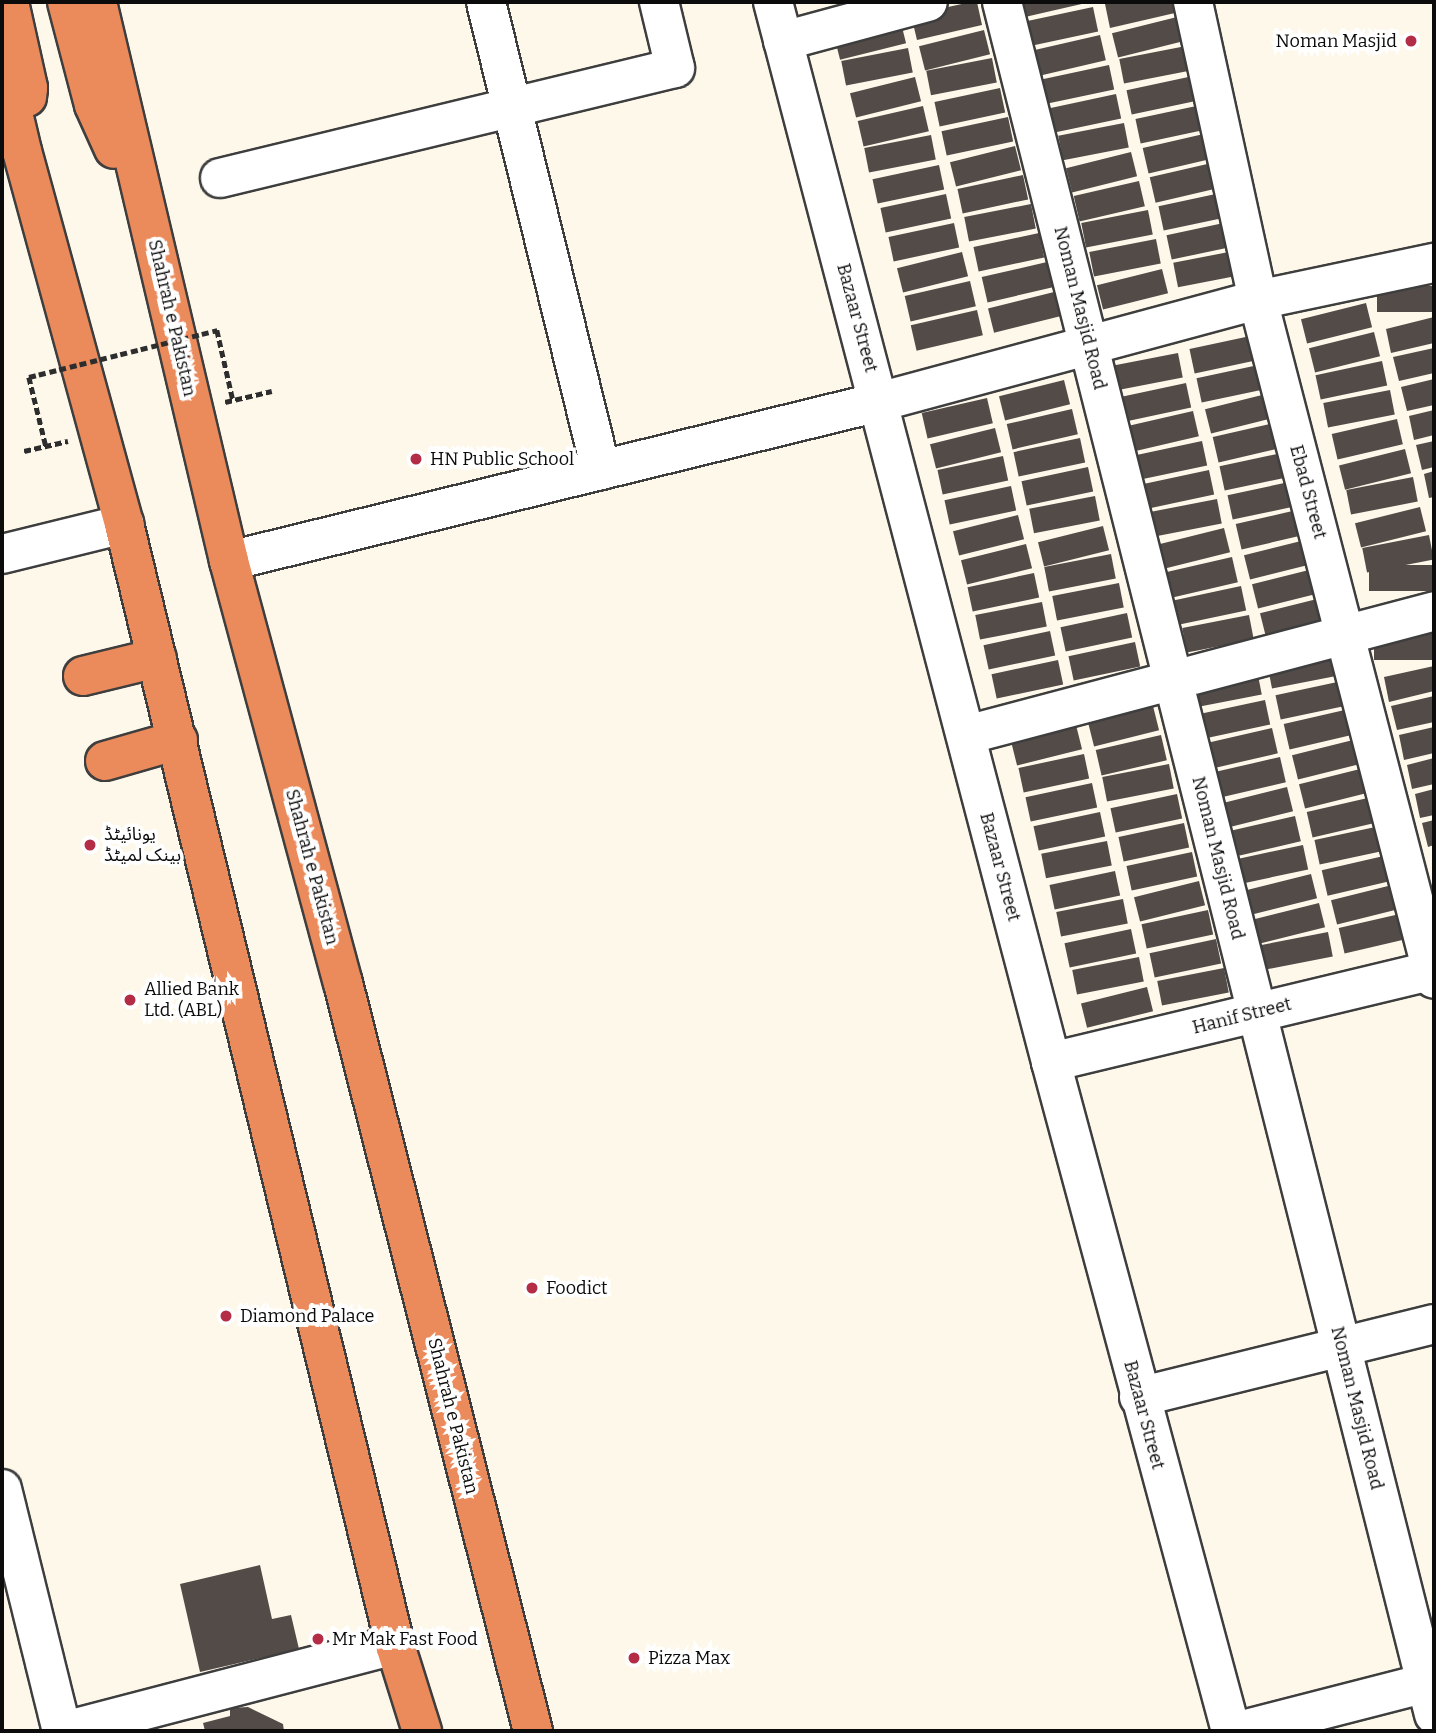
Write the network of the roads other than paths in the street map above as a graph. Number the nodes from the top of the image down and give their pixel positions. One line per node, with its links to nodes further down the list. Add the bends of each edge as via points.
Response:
1 (9, 2): 13 (highway, via 28,88)
2 (67, 2): 15 (highway, via 94,104)
3 (97, 2): 15 (highway, Shahrah e Pakistan)
4 (486, 2): 12 (street)
5 (659, 2): 12 (street, via 675,68)
6 (773, 2): 10 (street, Bazaar Street)
7 (928, 2): 10 (street)
8 (1002, 2): 18 (street, Noman Masjid Road)
9 (1193, 2): 17 (street, Ebad Street)
10 (783, 41): 19 (street, Bazaar Street)
11 (2, 66): 13 (highway)
12 (511, 107): 14 (street); 20 (street)
13 (22, 151): 21 (highway)
14 (220, 178)
15 (150, 225): 23 (highway, Shahrah e Pakistan)
16 (1434, 263): 17 (street)
17 (1258, 300): 18 (street); 25 (street, Ebad Street)
18 (1089, 346): 19 (street); 28 (street, Noman Masjid Road)
19 (879, 402): 20 (street); 29 (street, Bazaar Street)
20 (601, 470): 23 (street)
21 (124, 524): 22 (street); 26 (highway)
22 (2, 554)
23 (229, 561): 43 (highway, Shahrah e Pakistan, via 347,996)
24 (1434, 611): 25 (street)
25 (1345, 634): 28 (street); 32 (street, Ebad Street)
26 (157, 659): 27 (highway); 30 (highway)
27 (83, 676)
28 (1174, 680): 29 (street); 33 (street, Noman Masjid Road)
29 (966, 735): 34 (street, Bazaar Street)
30 (178, 740): 31 (highway); 39 (highway)
31 (105, 761)
32 (1434, 973): 33 (street, Hanif Street)
33 (1257, 1012): 34 (street, Hanif Street); 36 (street, Noman Masjid Road)
34 (1051, 1062): 37 (street, Bazaar Street)
35 (1434, 1324): 36 (street)
36 (1342, 1347): 37 (street); 40 (street, Noman Masjid Road)
37 (1139, 1397): 44 (street, Bazaar Street)
38 (2, 1489): 41 (street)
39 (396, 1645): 41 (street); 42 (highway)
40 (1432, 1692): 45 (street)
41 (63, 1731)
42 (422, 1731)
43 (533, 1731)
44 (1231, 1731)
45 (1239, 1731)

